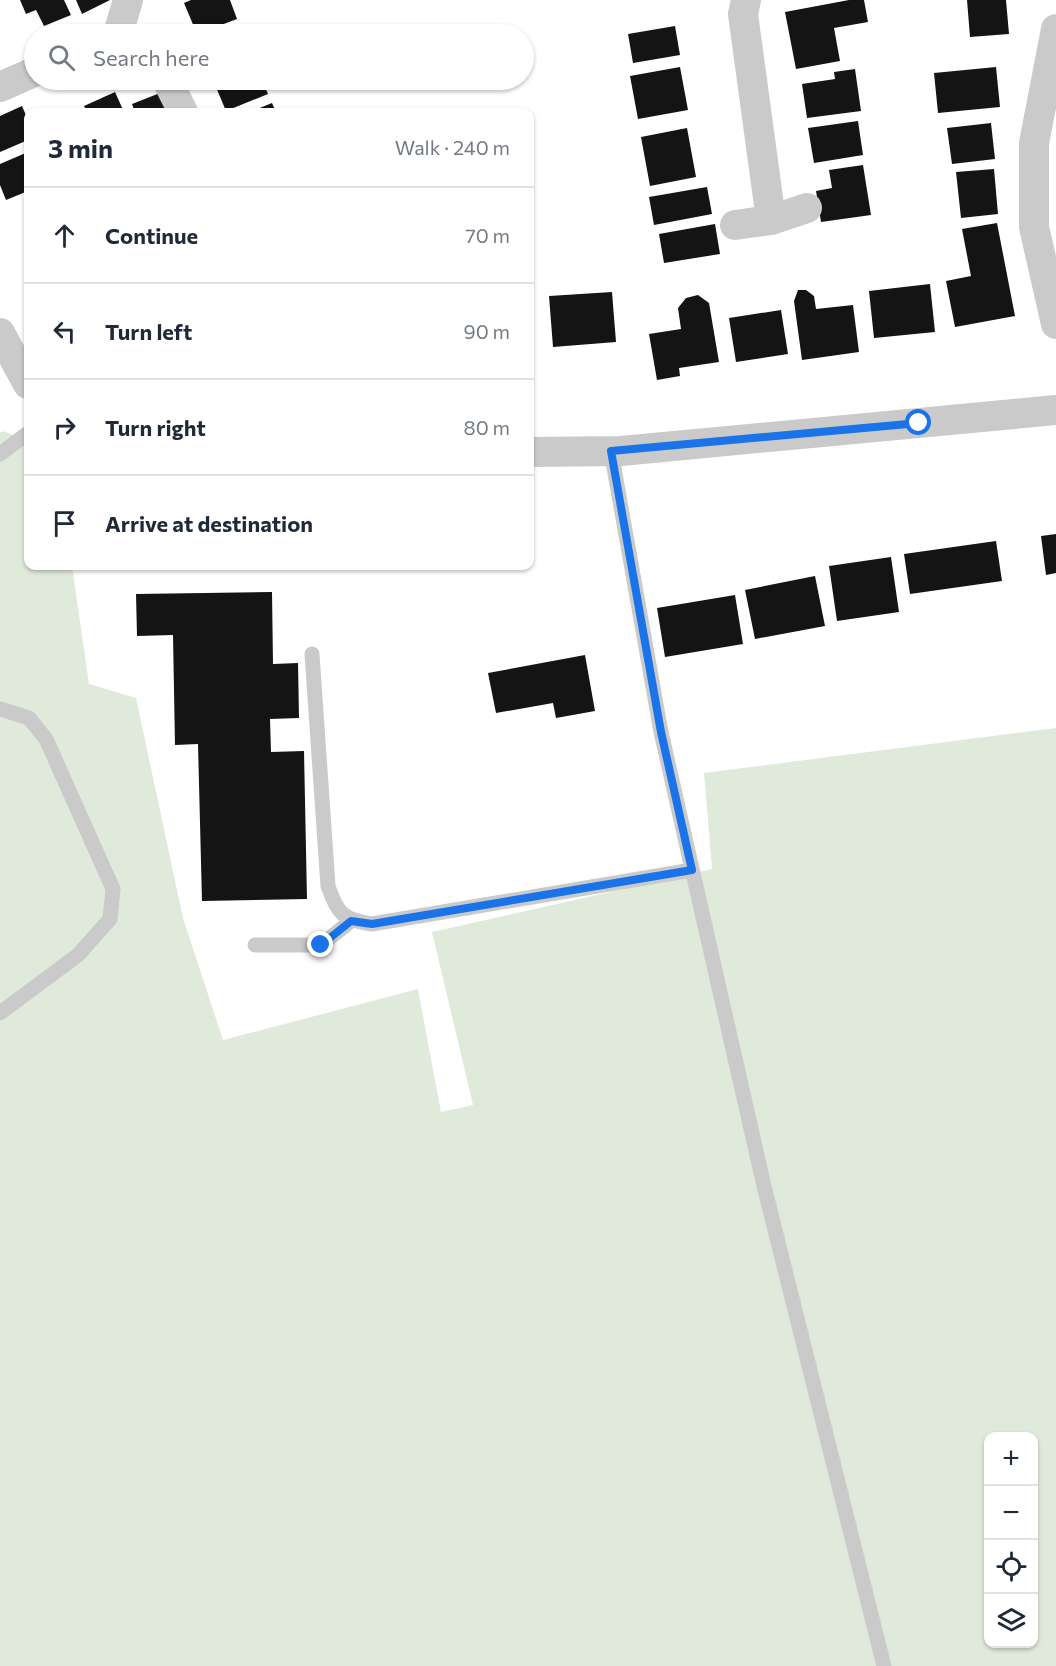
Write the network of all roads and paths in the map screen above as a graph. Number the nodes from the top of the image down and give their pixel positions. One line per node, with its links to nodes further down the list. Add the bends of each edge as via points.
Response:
1 (128, 0): 3 (street)
2 (746, 0): 10 (street, via 743,14)
3 (121, 24)
4 (1056, 29): 12 (street, via 1034,143 1034,227)
5 (24, 76): 6 (street)
6 (0, 87)
7 (172, 90): 8 (street)
8 (181, 108)
9 (807, 208): 10 (street)
10 (771, 220): 11 (street)
11 (735, 225)
12 (1056, 324)
13 (0, 333): 14 (street)
14 (24, 377)
15 (1056, 410): 17 (street)
16 (24, 437): 19 (lane)
17 (611, 451): 18 (street); 22 (lane, via 661,732)
18 (534, 452)
19 (0, 454)
20 (312, 654): 23 (lane, via 328,886 335,908)
21 (0, 709): 25 (lane, via 29,718 46,739 113,889 110,919 78,955)
22 (692, 870): 23 (lane, via 372,924); 26 (lane, via 765,1186)
23 (351, 921): 24 (lane, via 321,945)
24 (255, 945)
25 (0, 1013)
26 (884, 1666)

